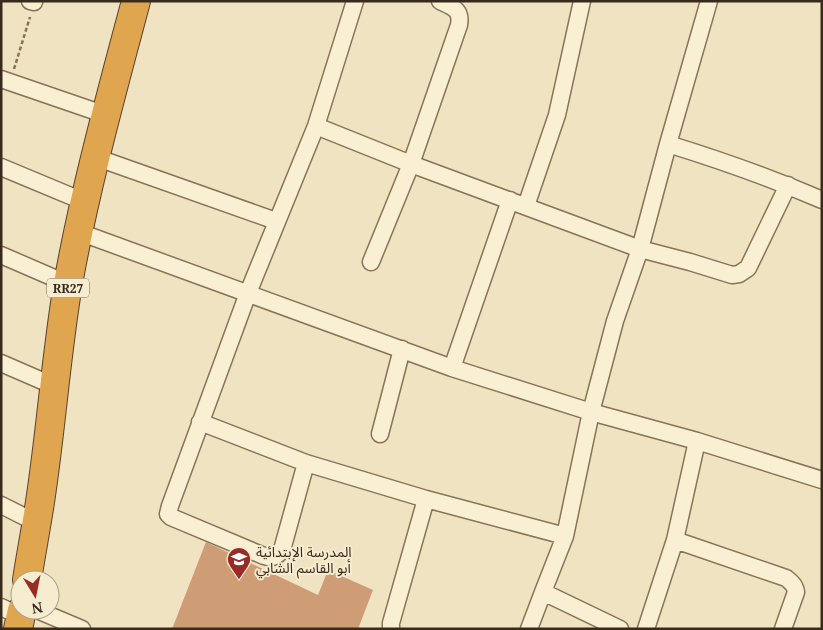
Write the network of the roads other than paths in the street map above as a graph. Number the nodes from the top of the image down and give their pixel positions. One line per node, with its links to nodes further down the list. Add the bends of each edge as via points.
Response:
1 (136, 1): 7 (highway, RR27)
2 (355, 1): 8 (street)
3 (440, 1): 11 (street, via 455,9 461,18)
4 (582, 1): 16 (street, via 557,114)
5 (709, 1): 9 (street)
6 (5, 81): 7 (street)
7 (106, 114): 10 (highway, RR27)
8 (316, 126): 11 (street); 17 (street)
9 (668, 144): 13 (street); 19 (street)
10 (95, 158): 15 (highway, RR27); 17 (street)
11 (411, 164): 16 (street); 21 (street)
12 (1, 167): 15 (street)
13 (788, 185): 14 (street); 19 (street, via 748,268 739,274 727,274)
14 (822, 200)
15 (85, 202): 18 (highway, RR27)
16 (518, 204): 19 (street); 26 (street)
17 (276, 221): 23 (street)
18 (79, 232): 22 (highway, RR27); 23 (street)
19 (640, 249): 28 (street, via 615,321)
20 (1, 255): 22 (street)
21 (371, 262)
22 (68, 284): 27 (highway, RR27)
23 (248, 293): 24 (street); 29 (street)
24 (402, 349): 26 (street); 30 (street)
25 (1, 363): 27 (street)
26 (452, 368): 28 (street)
27 (54, 386): 36 (highway, RR27)
28 (591, 412): 31 (street); 37 (street)
29 (200, 422): 32 (street); 32 (street, via 168,514 269,558 282,550)
30 (380, 434)
31 (697, 441): 33 (street); 38 (street)
32 (306, 463): 34 (street)
33 (822, 480)
34 (426, 499): 37 (street); 43 (street)
35 (1, 505): 36 (street)
36 (36, 523): 39 (highway, RR27)
37 (565, 536): 40 (street)
38 (675, 540): 46 (street); 47 (street, via 786,578 796,592)
39 (29, 570)
40 (542, 592): 44 (street); 45 (street)
41 (45, 620): 42 (street)
42 (82, 629)
43 (391, 629)
44 (529, 629)
45 (620, 629)
46 (646, 629)
47 (783, 629)

